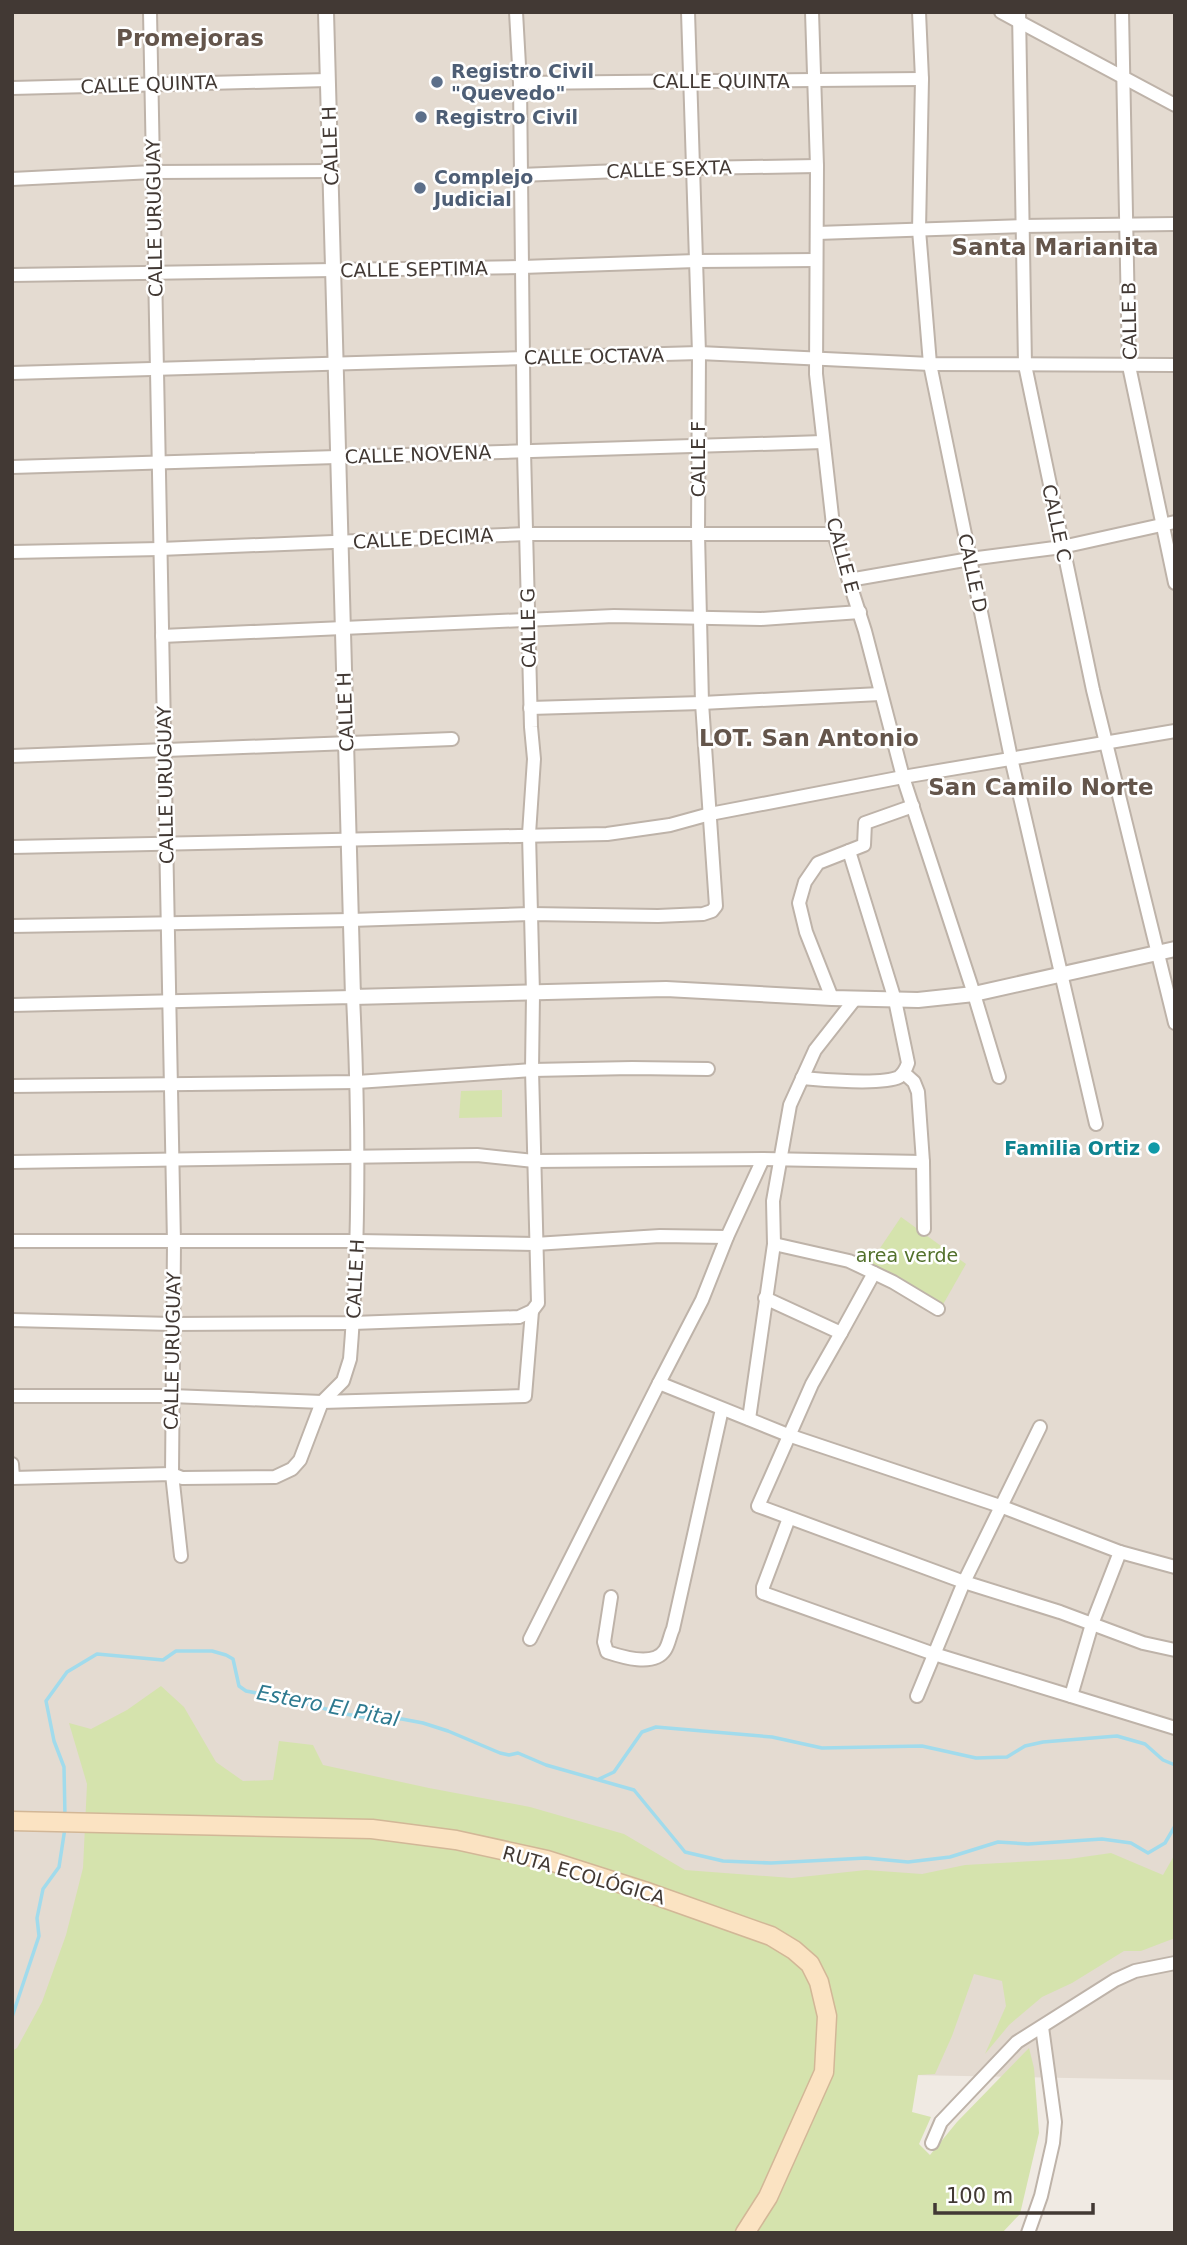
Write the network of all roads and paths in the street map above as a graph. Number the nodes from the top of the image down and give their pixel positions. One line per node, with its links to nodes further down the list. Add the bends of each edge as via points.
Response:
1 (150, 12): 16 (street, CALLE URUGUAY)
2 (326, 12): 12 (street, CALLE H)
3 (516, 12): 15 (street, CALLE G)
4 (688, 12): 13 (street, CALLE F)
5 (812, 12): 14 (street, CALLE E)
6 (919, 12): 11 (street, CALLE D)
7 (1001, 12): 9 (street)
8 (1122, 12): 10 (street, CALLE B)
9 (1018, 18): 10 (street); 27 (street, CALLE C)
10 (1124, 78): 18 (street); 26 (street, CALLE B)
11 (922, 79): 14 (street, CALLE QUINTA); 28 (street, CALLE D)
12 (328, 80): 16 (street, CALLE QUINTA); 21 (street, CALLE H)
13 (689, 81): 14 (street, CALLE QUINTA); 15 (street, CALLE QUINTA); 20 (street, CALLE F)
14 (814, 81): 19 (street, CALLE E)
15 (520, 83): 23 (street, CALLE G)
16 (151, 84): 17 (street, CALLE QUINTA); 22 (street, CALLE URUGUAY)
17 (12, 88)
18 (1175, 105)
19 (817, 166): 20 (street, CALLE SEXTA); 29 (street, CALLE E)
20 (694, 168): 23 (street, CALLE SEXTA); 31 (street, CALLE F)
21 (330, 171): 22 (street); 33 (street, CALLE H)
22 (153, 172): 24 (street); 34 (street, CALLE URUGUAY)
23 (520, 175): 32 (street, CALLE G)
24 (12, 179)
25 (1175, 224): 26 (street)
26 (1127, 225): 27 (street); 43 (street, CALLE B)
27 (1022, 226): 28 (street); 41 (street, CALLE C)
28 (919, 230): 29 (street); 40 (street, CALLE D)
29 (817, 233): 30 (street, CALLE E)
30 (815, 260): 31 (street, CALLE SEPTIMA); 38 (street, CALLE E)
31 (696, 261): 32 (street, CALLE SEPTIMA); 36 (street, CALLE F)
32 (522, 267): 33 (street, CALLE SEPTIMA); 37 (street, CALLE G)
33 (333, 271): 34 (street, CALLE SEPTIMA); 39 (street, CALLE H)
34 (155, 274): 35 (street, CALLE SEPTIMA); 44 (street, CALLE URUGUAY)
35 (12, 275)
36 (699, 353): 37 (street, CALLE OCTAVA); 38 (street, CALLE OCTAVA); 47 (street, CALLE F)
37 (524, 358): 39 (street, CALLE OCTAVA); 48 (street, CALLE G)
38 (816, 360): 40 (street, CALLE OCTAVA); 46 (street, CALLE E)
39 (336, 364): 44 (street, CALLE OCTAVA); 49 (street, CALLE H)
40 (930, 364): 41 (street, CALLE OCTAVA); 60 (street, CALLE D)
41 (1025, 365): 43 (street, CALLE OCTAVA); 57 (street, CALLE C)
42 (1175, 365): 43 (street, CALLE OCTAVA)
43 (1129, 366): 52 (street, CALLE B)
44 (157, 368): 45 (street, CALLE OCTAVA); 50 (street, CALLE URUGUAY)
45 (12, 373)
46 (823, 442): 47 (street, CALLE NOVENA); 55 (street, CALLE E)
47 (699, 446): 48 (street, CALLE NOVENA); 54 (street, CALLE F)
48 (524, 451): 49 (street, CALLE NOVENA); 53 (street, CALLE G)
49 (338, 457): 50 (street, CALLE NOVENA); 56 (street, CALLE H)
50 (159, 462): 51 (street, CALLE NOVENA); 58 (street, CALLE URUGUAY)
51 (12, 467)
52 (1168, 524): 57 (street); 62 (street, CALLE B)
53 (527, 534): 54 (street, CALLE DECIMA); 56 (street, CALLE DECIMA); 65 (street, CALLE G)
54 (698, 534): 55 (street, CALLE DECIMA); 64 (street, CALLE F)
55 (834, 534): 61 (street, CALLE E)
56 (340, 542): 58 (street, CALLE DECIMA); 66 (street, CALLE H)
57 (1062, 547): 60 (street); 74 (street, CALLE C)
58 (160, 549): 59 (street, CALLE DECIMA); 67 (street, CALLE URUGUAY)
59 (12, 552)
60 (970, 559): 61 (street); 77 (street, CALLE D)
61 (849, 580): 63 (street, CALLE E)
62 (1175, 583)
63 (860, 612): 64 (street); 68 (street, CALLE E)
64 (702, 619): 65 (street, via 614,616); 69 (street, CALLE F)
65 (528, 620): 66 (street); 70 (street, CALLE G)
66 (343, 628): 67 (street); 73 (street, CALLE H)
67 (162, 636): 75 (street, CALLE URUGUAY)
68 (880, 694): 69 (street); 78 (street, CALLE E)
69 (702, 703): 70 (street); 80 (street, CALLE F)
70 (530, 708): 81 (street, CALLE G, via 534,759)
71 (1175, 731): 74 (street)
72 (452, 739): 73 (street)
73 (346, 742): 75 (street); 82 (street, CALLE H)
74 (1107, 744): 77 (street); 91 (street, CALLE C)
75 (164, 749): 76 (street); 83 (street, CALLE URUGUAY)
76 (12, 756)
77 (1011, 758): 78 (street); 92 (street, CALLE D)
78 (903, 777): 79 (street, CALLE E); 80 (street)
79 (913, 806): 85 (street, via 865,823 864,845); 94 (street, CALLE E)
80 (710, 814): 81 (street, via 607,834); 86 (street, CALLE F, via 716,906 712,911 692,915)
81 (529, 834): 82 (street); 86 (street, CALLE G)
82 (348, 838): 83 (street); 87 (street, CALLE H)
83 (166, 844): 84 (street); 88 (street, CALLE URUGUAY)
84 (12, 847)
85 (849, 851): 96 (street, via 818,863 805,882 798,907); 98 (street)
86 (530, 914): 87 (street); 93 (street, CALLE G)
87 (351, 920): 88 (street); 95 (street, CALLE H)
88 (167, 925): 89 (street); 99 (street, CALLE URUGUAY)
89 (12, 926)
90 (1175, 949): 91 (street)
91 (1159, 953): 92 (street); 101 (street, CALLE C)
92 (1063, 976): 94 (street); 110 (street, CALLE D)
93 (533, 994): 95 (street); 96 (street, via 666,989); 103 (street, CALLE G)
94 (974, 994): 98 (street); 105 (street, CALLE E)
95 (353, 997): 99 (street); 107 (street, CALLE H)
96 (832, 998): 97 (street)
97 (855, 999): 98 (street); 106 (street, via 815,1050)
98 (894, 1000): 104 (street, via 908,1058)
99 (169, 1001): 100 (street); 108 (street, CALLE URUGUAY)
100 (12, 1005)
101 (1175, 1023)
102 (708, 1069): 103 (street)
103 (531, 1070): 107 (street); 115 (street, CALLE G)
104 (904, 1073): 106 (street, via 891,1079); 117 (street, via 918,1092)
105 (999, 1077)
106 (802, 1078): 114 (street, via 790,1105)
107 (357, 1082): 108 (street); 111 (street, CALLE H)
108 (171, 1084): 109 (street); 112 (street, CALLE URUGUAY)
109 (12, 1086)
110 (1096, 1124)
111 (356, 1155): 112 (street); 115 (street, via 477,1155); 121 (street, CALLE H)
112 (172, 1159): 116 (street); 122 (street, CALLE URUGUAY)
113 (763, 1159): 114 (street); 115 (street); 119 (street)
114 (780, 1160): 117 (street); 124 (street, via 773,1201)
115 (534, 1161): 123 (street, CALLE G)
116 (12, 1162)
117 (923, 1162): 118 (street)
118 (924, 1229)
119 (727, 1237): 123 (street); 133 (street, via 702,1300)
120 (12, 1241): 122 (street)
121 (358, 1241): 122 (street); 123 (street); 130 (street, CALLE H)
122 (174, 1243): 131 (street, CALLE URUGUAY)
123 (536, 1244): 128 (street, CALLE G, via 538,1303)
124 (774, 1244): 125 (street, via 849,1261); 126 (street)
125 (874, 1273): 127 (street); 132 (street)
126 (765, 1298): 132 (street); 138 (street)
127 (938, 1310)
128 (532, 1311): 130 (street, via 519,1317); 136 (street, CALLE G, via 525,1396)
129 (12, 1320): 131 (street)
130 (353, 1323): 131 (street); 136 (street, CALLE H, via 346,1373)
131 (172, 1324): 135 (street, CALLE URUGUAY)
132 (841, 1333): 140 (street)
133 (659, 1383): 137 (street); 152 (street)
134 (12, 1396): 135 (street)
135 (171, 1396): 136 (street); 142 (street, CALLE URUGUAY)
136 (322, 1402): 142 (street, CALLE H, via 300,1460 292,1469 275,1477 182,1478)
137 (722, 1409): 138 (street); 150 (street, via 665,1651 640,1660 607,1652 604,1642)
138 (749, 1419): 140 (street)
139 (1040, 1427): 144 (street)
140 (788, 1436): 144 (street); 145 (street, via 758,1503)
141 (12, 1464): 143 (street)
142 (172, 1474): 143 (street, CALLE H); 147 (street, CALLE URUGUAY)
143 (13, 1478)
144 (1000, 1506): 146 (street); 149 (street)
145 (789, 1518): 149 (street); 154 (street, via 763,1593)
146 (1120, 1552): 148 (street); 151 (street)
147 (181, 1556)
148 (1175, 1567)
149 (964, 1582): 151 (street); 154 (street)
150 (611, 1597)
151 (1092, 1624): 153 (street); 156 (street)
152 (530, 1639)
153 (1175, 1650)
154 (934, 1654): 155 (street); 156 (street)
155 (916, 1696)
156 (1071, 1696): 157 (street)
157 (1175, 1728)
158 (12, 1821): 162 (main road, RUTA ECOLÓGICA, via 372,1829 456,1840 547,1860 771,1936 810,1964 819,1982 827,2016 824,2071 768,2197)
159 (1175, 1962): 160 (street, via 1135,1970)
160 (1042, 2027): 161 (street, via 1017,2042 950,2112); 163 (street, via 1055,2122 1041,2196)
161 (932, 2143)
162 (745, 2233)
163 (1028, 2233)

